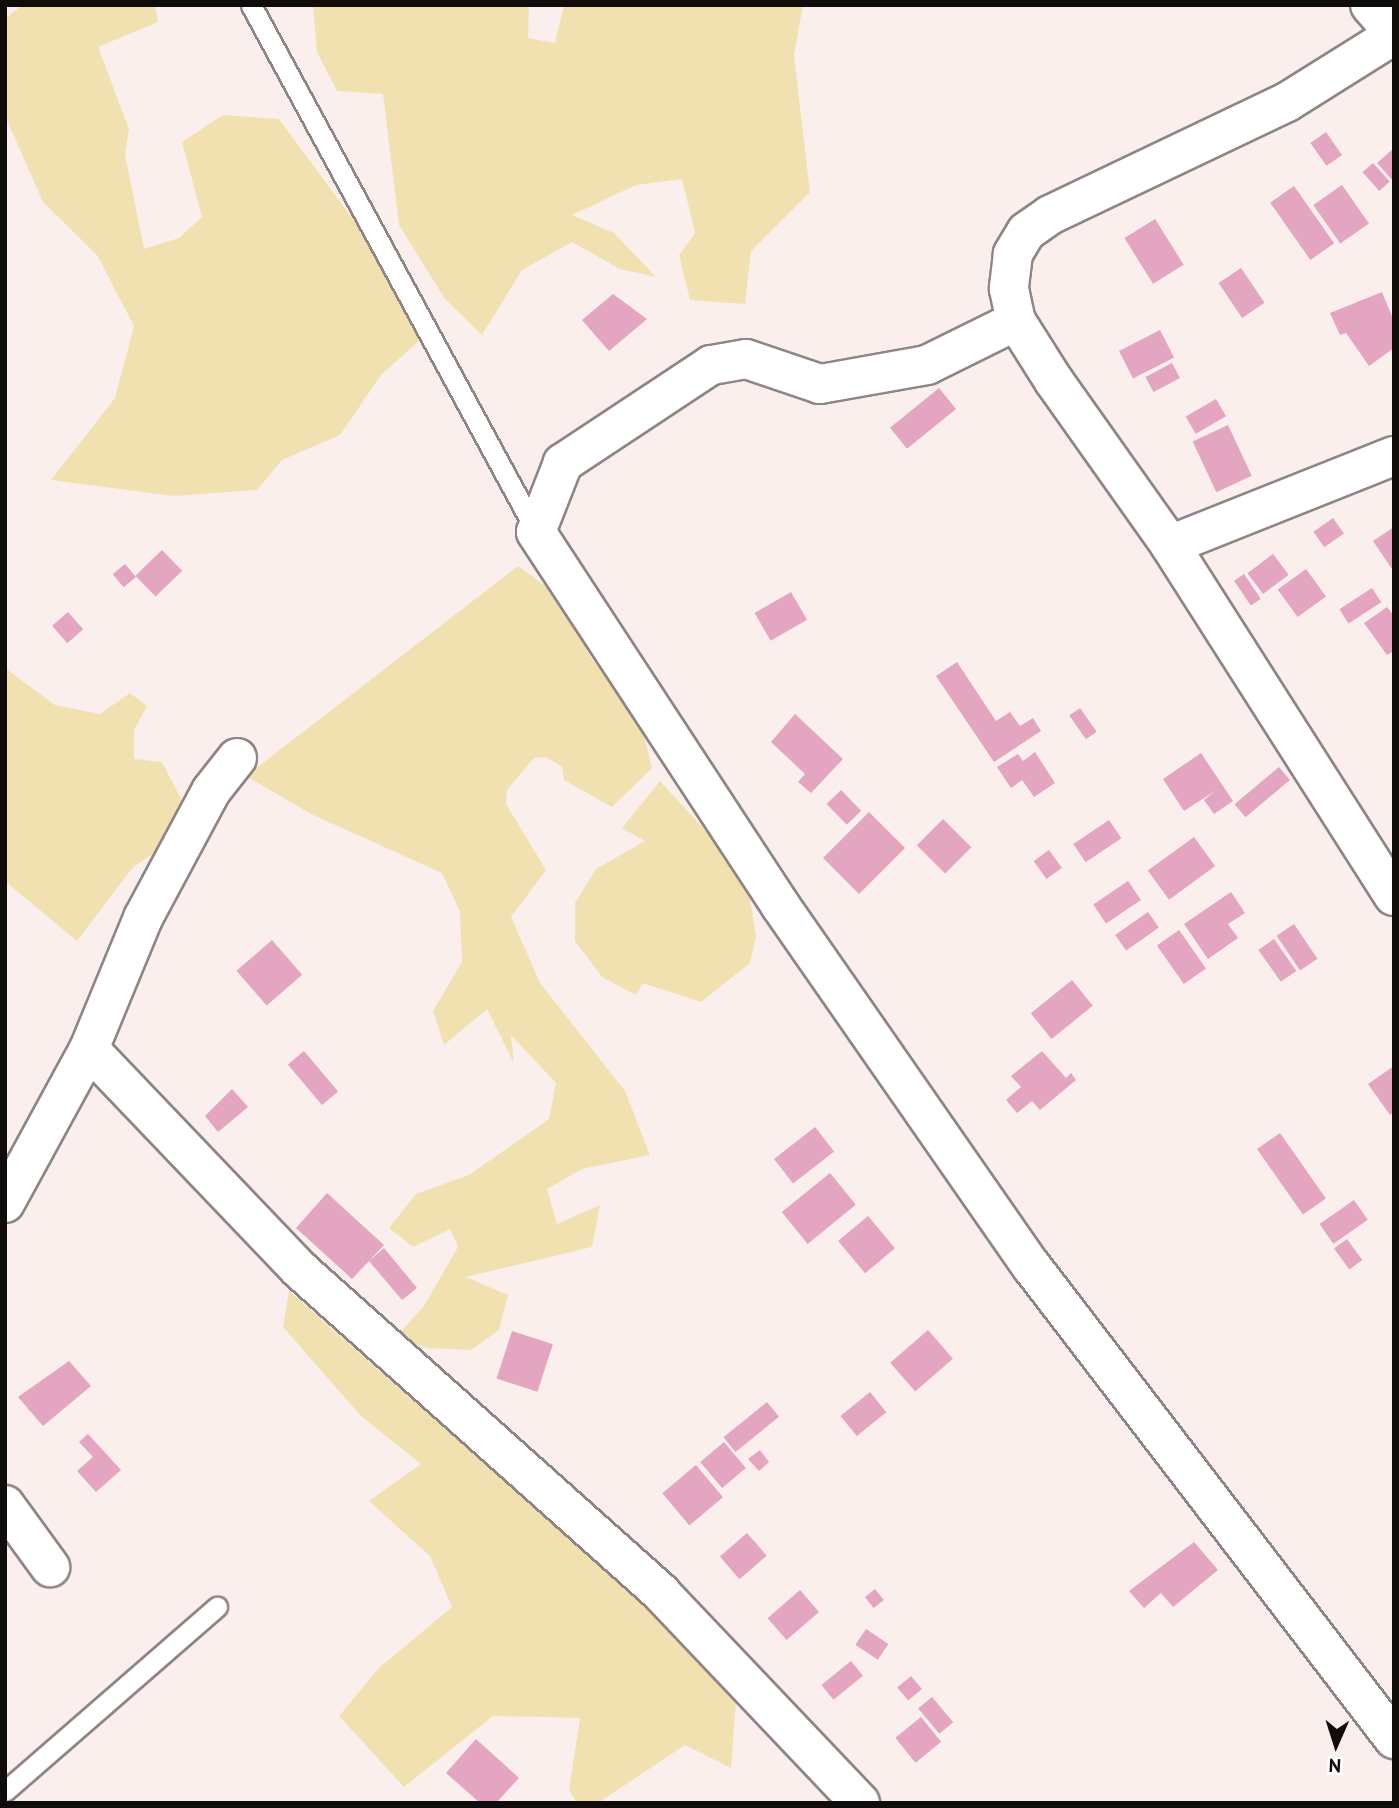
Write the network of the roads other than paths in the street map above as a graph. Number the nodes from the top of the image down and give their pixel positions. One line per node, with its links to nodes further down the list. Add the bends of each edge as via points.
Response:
1 (251, 5): 6 (lane)
2 (1370, 5): 3 (street)
3 (1394, 34): 4 (street, via 1287,102 1118,178 1026,232 1013,254 1009,289)
4 (1016, 321): 6 (street, via 927,365 820,384 746,359 712,365 563,463); 7 (street)
5 (1394, 456): 7 (street)
6 (536, 532): 16 (street, via 780,905 1032,1267)
7 (1170, 545): 9 (street)
8 (237, 758): 11 (street, via 211,791 143,918)
9 (1382, 853): 10 (street)
10 (1394, 896)
11 (89, 1049): 12 (street); 18 (street, via 299,1269 661,1593)
12 (5, 1203)
13 (5, 1506): 14 (street)
14 (50, 1567)
15 (217, 1606): 17 (lane)
16 (1394, 1739)
17 (5, 1791)
18 (860, 1803)

